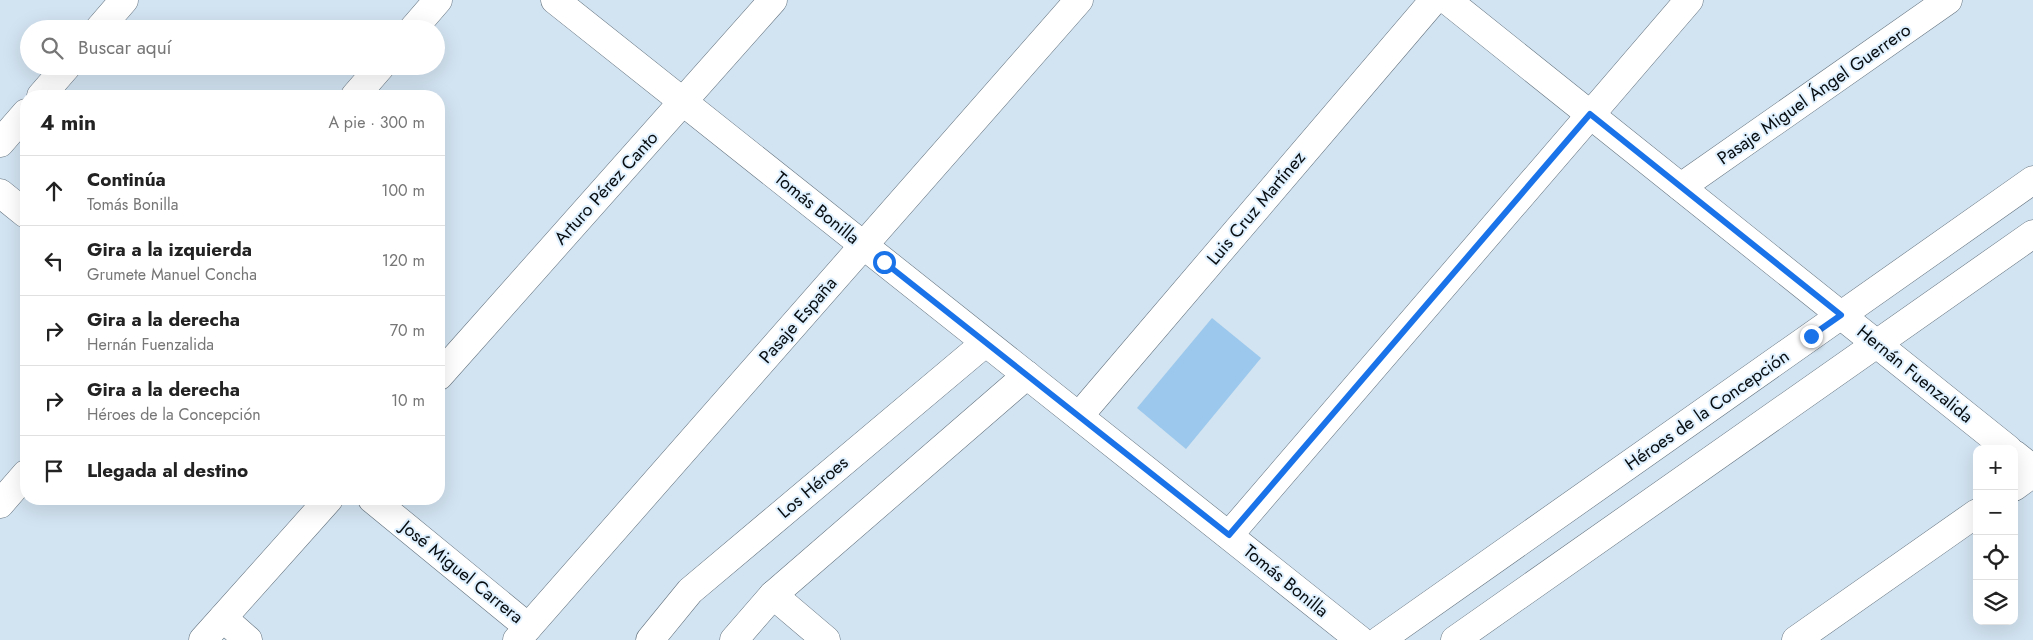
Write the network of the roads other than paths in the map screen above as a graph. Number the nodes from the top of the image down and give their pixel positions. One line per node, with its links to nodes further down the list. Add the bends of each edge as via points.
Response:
1 (124, 0): 10 (street)
2 (438, 0): 11 (street)
3 (555, 0): 16 (street, Tomás Bonilla)
4 (774, 0): 16 (street, Arturo Pérez Canto)
5 (1079, 0): 25 (street, Pasaje España)
6 (1434, 0): 31 (street, Luis Cruz Martínez)
7 (1447, 0): 17 (street, Hernán Fuenzalida)
8 (1689, 0): 17 (street)
9 (1948, 0): 21 (street, Pasaje Miguel Ángel Guerrero)
10 (107, 20)
11 (421, 20)
12 (59, 75): 14 (street)
13 (373, 75): 15 (street)
14 (46, 90)
15 (360, 90)
16 (683, 102): 25 (street, Tomás Bonilla); 29 (street, Arturo Pérez Canto)
17 (1590, 114): 21 (street, Hernán Fuenzalida); 42 (street)
18 (20, 120): 19 (street)
19 (0, 143)
20 (2033, 180): 26 (street, Héroes de la Concepción)
21 (1681, 187): 26 (street, Hernán Fuenzalida)
22 (0, 193): 23 (street)
23 (20, 209)
24 (2033, 234): 28 (street)
25 (863, 245): 27 (street, Tomás Bonilla); 45 (street, Pasaje España)
26 (1841, 315): 28 (street, Hernán Fuenzalida); 52 (street, Héroes de la Concepción)
27 (985, 343): 30 (street, Tomás Bonilla); 48 (street, Los Héroes, via 690,591)
28 (1876, 344): 32 (street, Hernán Fuenzalida); 53 (street)
29 (445, 369)
30 (1027, 374): 31 (street, Tomás Bonilla); 43 (street)
31 (1079, 416): 42 (street, Tomás Bonilla)
32 (2003, 445)
33 (2018, 457): 34 (street)
34 (2033, 469)
35 (2033, 474): 37 (street)
36 (20, 481): 38 (street)
37 (2018, 484)
38 (0, 504)
39 (324, 505): 44 (street)
40 (379, 505): 45 (street, José Miguel Carrera)
41 (1973, 516): 54 (street)
42 (1229, 535): 51 (street, Tomás Bonilla)
43 (773, 595): 49 (street); 50 (street)
44 (223, 618): 46 (street); 47 (street)
45 (523, 634)
46 (203, 640)
47 (248, 640)
48 (650, 640)
49 (734, 640)
50 (826, 640)
51 (1360, 640)
52 (1380, 640)
53 (1456, 640)
54 (1796, 640)

